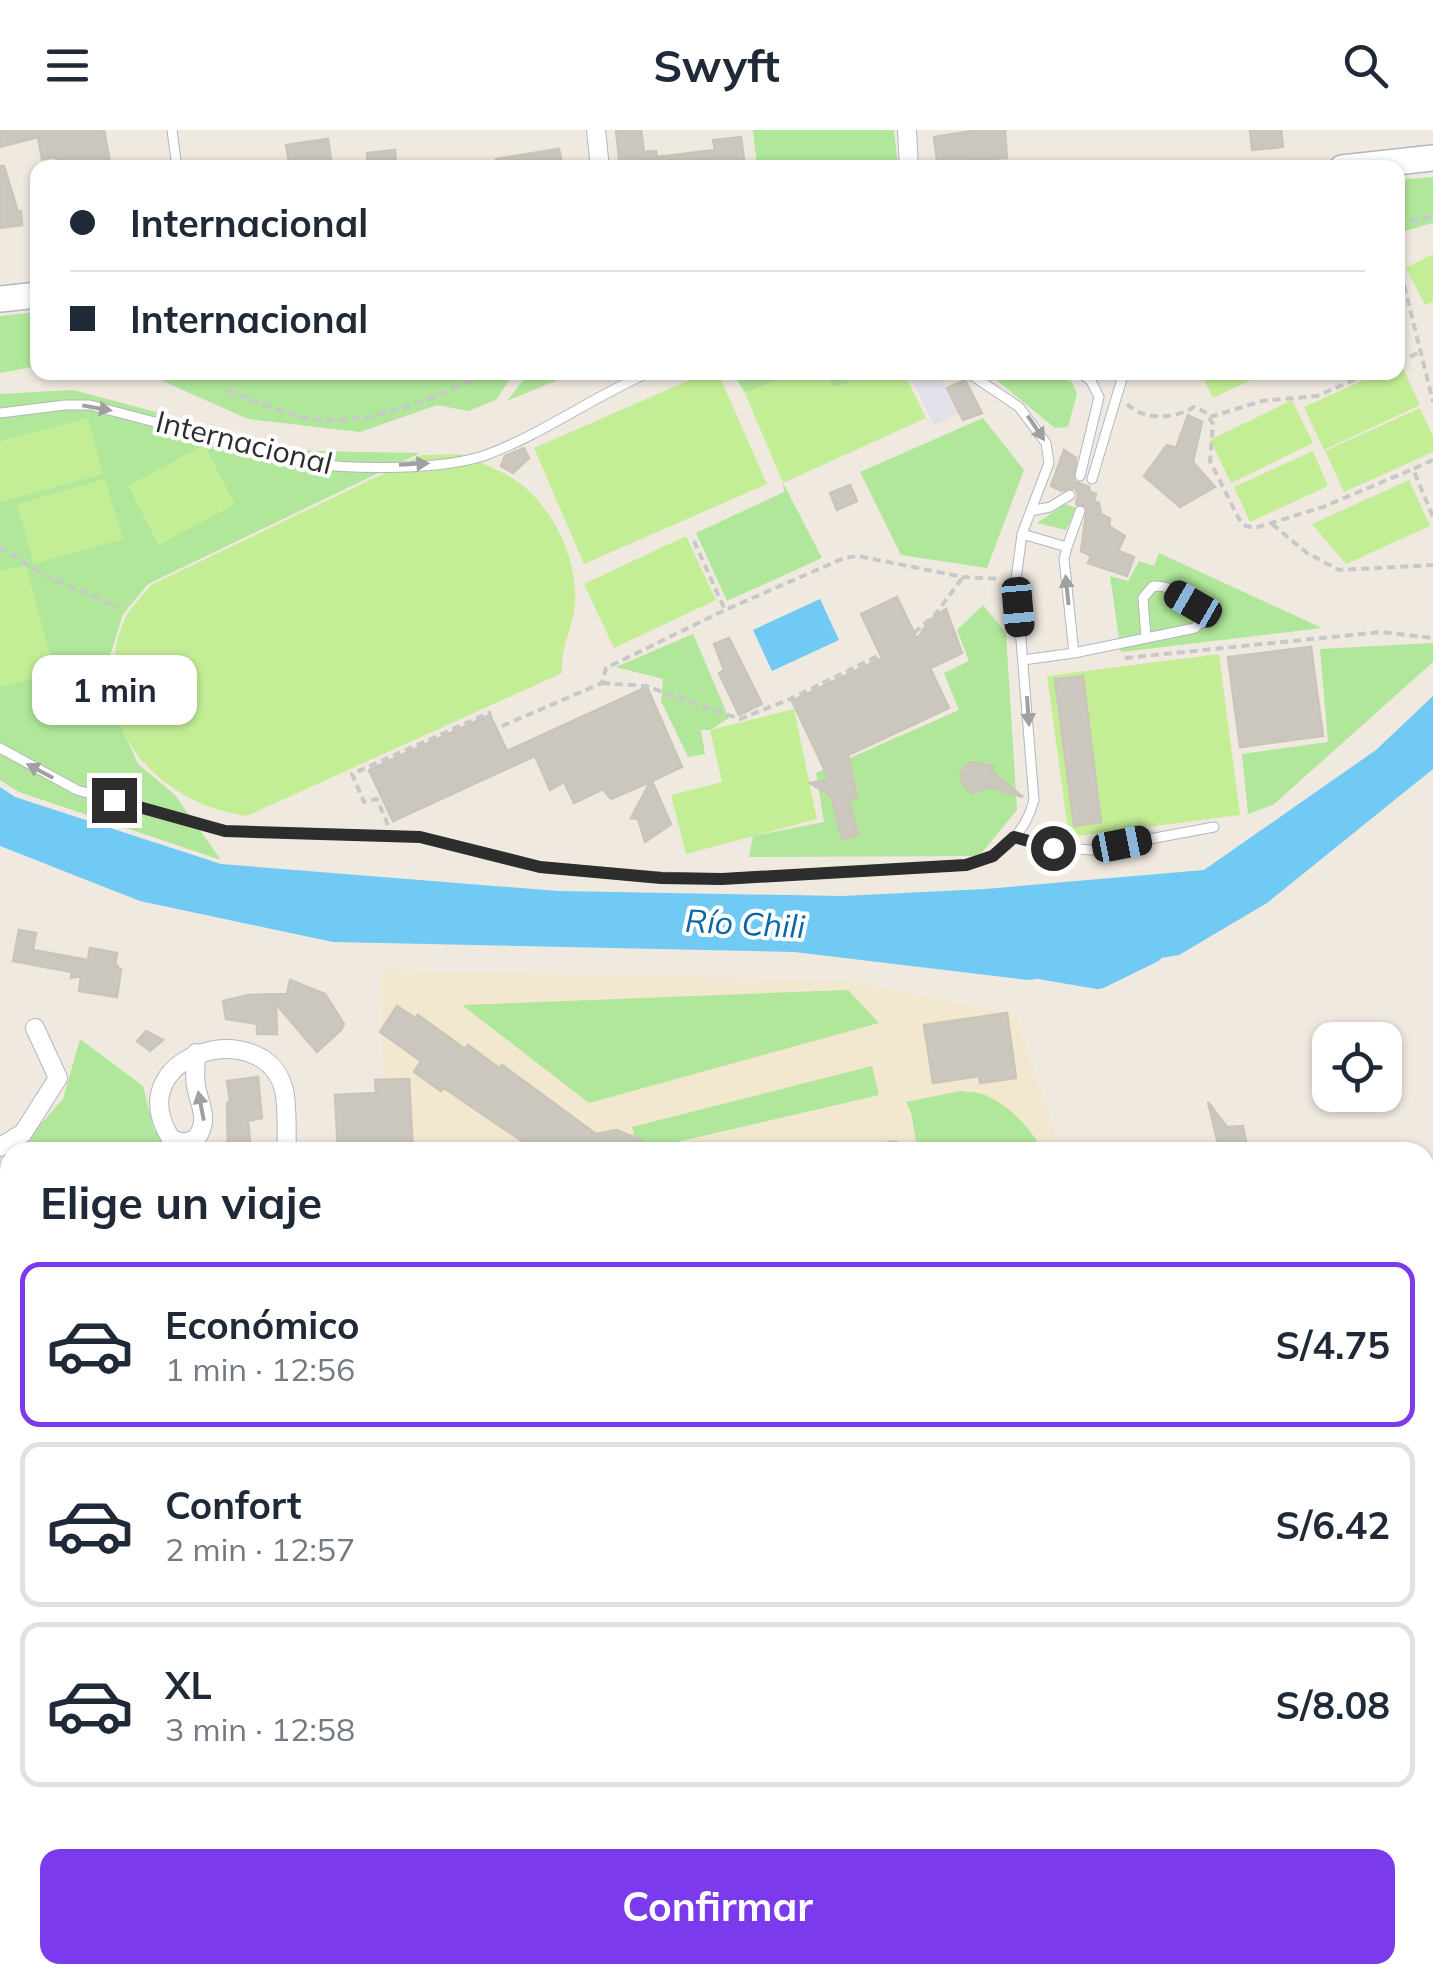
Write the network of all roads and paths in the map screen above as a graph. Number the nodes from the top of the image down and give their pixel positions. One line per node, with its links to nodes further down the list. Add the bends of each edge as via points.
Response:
1 (172, 130): 5 (lane)
2 (596, 130): 6 (street)
3 (908, 130): 7 (street)
4 (1433, 158): 8 (street)
5 (176, 160)
6 (599, 160)
7 (908, 160)
8 (1405, 161)
9 (1433, 216): 10 (path)
10 (1405, 224)
11 (1405, 293): 14 (path)
12 (30, 296): 13 (street)
13 (0, 299)
14 (1418, 353): 15 (path); 25 (path)
15 (1405, 359)
16 (472, 380): 23 (path, via 411,405 336,419 308,418)
17 (635, 380): 26 (lane, Internacional, one-way to 17, via 90,405 344,468 459,462 508,446)
18 (979, 380): 33 (lane, one-way to 33, via 1019,407 1046,443 1049,463)
19 (1088, 380): 24 (lane)
20 (1121, 380): 22 (lane)
21 (1354, 380): 27 (path, via 1317,396 1262,401)
22 (1118, 389): 24 (lane); 27 (path, via 1135,412 1174,416 1194,408); 31 (lane)
23 (227, 390)
24 (1098, 391): 30 (lane)
25 (1433, 402)
26 (0, 413)
27 (1210, 418): 36 (path, via 1210,461 1226,496 1246,526)
28 (1433, 460): 29 (path)
29 (1413, 470): 35 (path); 36 (path)
30 (1080, 476)
31 (1092, 480)
32 (1070, 494): 33 (lane)
33 (1031, 511): 37 (lane)
34 (1080, 511): 39 (lane)
35 (1433, 517)
36 (1272, 524): 41 (path, via 1333,568)
37 (1022, 534): 39 (lane); 43 (lane)
38 (694, 540): 45 (path)
39 (1067, 546): 50 (lane, one-way to 39)
40 (0, 548): 44 (path)
41 (1433, 565)
42 (962, 577): 43 (path); 45 (path, via 850,556); 46 (path)
43 (1016, 579): 52 (lane)
44 (119, 608)
45 (724, 610): 53 (path, via 606,668)
46 (914, 633)
47 (1146, 638): 47 (lane, via 1195,628 1198,610 1164,586 1153,586 1143,598); 49 (lane)
48 (1433, 638): 49 (path, via 1381,632 1116,659)
49 (1114, 644): 50 (lane)
50 (1074, 653): 52 (lane)
51 (880, 655): 53 (path, via 740,718 646,686)
52 (1024, 660): 59 (lane, one-way to 59, via 1034,800)
53 (602, 683): 55 (path)
54 (491, 712): 58 (path, via 352,774 364,802 377,798)
55 (502, 726)
56 (0, 748): 58 (lane, one-way to 56, via 225,831 76,790)
57 (1214, 826): 59 (lane, via 1091,850)
58 (392, 836): 59 (lane, via 540,867 722,879 966,865 993,856)
59 (1014, 837)
60 (36, 1028): 62 (street, via 58,1078 22,1133)
61 (196, 1053): 63 (street, one-way to 63, via 162,1086 158,1108 171,1139); 64 (street, one-way to 61, via 204,1128); 65 (street, via 238,1050 272,1068 284,1088)
62 (8, 1142)
63 (180, 1142)
64 (187, 1142)
65 (287, 1142)

